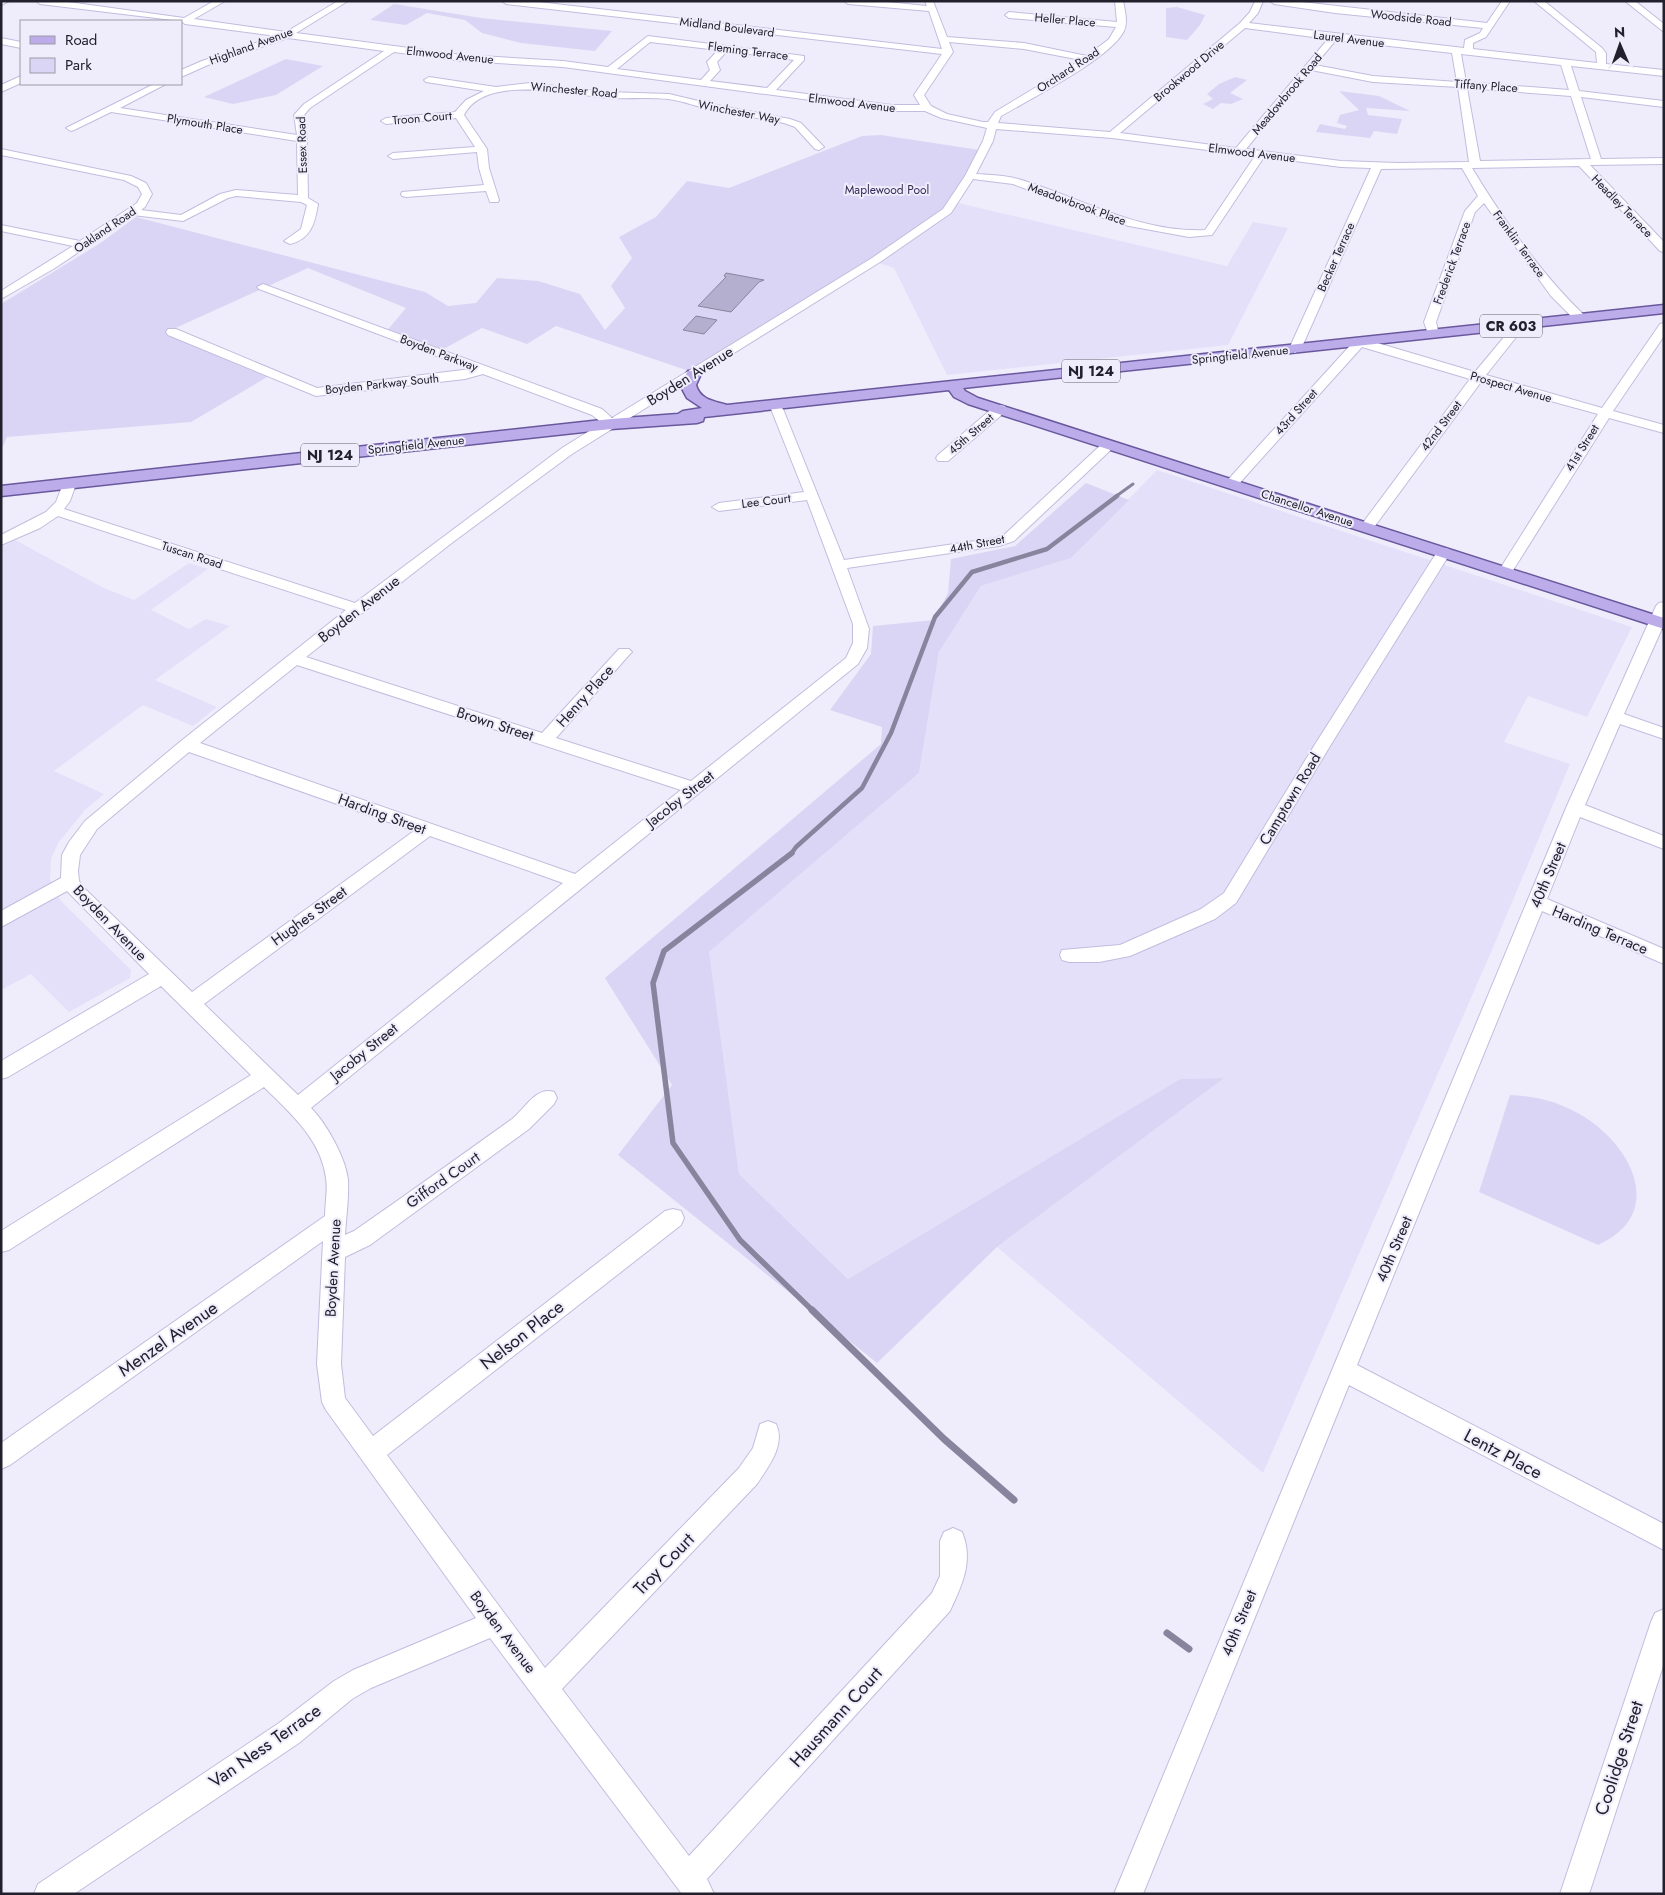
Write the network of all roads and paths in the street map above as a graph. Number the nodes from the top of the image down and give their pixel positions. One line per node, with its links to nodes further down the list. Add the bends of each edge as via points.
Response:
1 (5, 1): 15 (street)
2 (40, 1): 18 (street, Elmwood Avenue)
3 (112, 1): 18 (street)
4 (221, 1): 22 (street)
5 (344, 1): 27 (street, Highland Avenue)
6 (506, 1): 14 (street, Midland Boulevard)
7 (848, 1): 17 (street)
8 (1119, 1): 23 (street)
9 (1259, 1): 24 (street, Brookwood Drive)
10 (1274, 1): 16 (street, Woodside Road)
11 (1506, 1): 25 (street)
12 (1538, 1): 39 (street, via 1599,50)
13 (1629, 1): 26 (street)
14 (525, 2): 35 (street, Midland Boulevard)
15 (1, 3)
16 (1309, 3): 25 (street, Woodside Road, via 1335,10)
17 (930, 5): 29 (street)
18 (96, 9): 20 (street, Elmwood Avenue)
19 (1010, 15): 23 (street, Heller Place)
20 (158, 20)
21 (182, 21): 22 (street, Elmwood Avenue)
22 (185, 21): 27 (street, Elmwood Avenue)
23 (1121, 25): 37 (street, Orchard Road, via 1116,37)
24 (1243, 25): 28 (street, Laurel Avenue); 63 (street, Brookwood Drive)
25 (1489, 26): 36 (street, via 1483,35 1468,42)
26 (1664, 29)
27 (287, 35): 32 (street, Elmwood Avenue); 43 (street, Highland Avenue)
28 (1334, 37): 34 (street, Laurel Avenue); 40 (street, Meadowbrook Road)
29 (944, 39): 35 (street); 37 (street, via 1024,46)
30 (1, 41): 31 (street)
31 (20, 45)
32 (392, 49): 41 (street, Elmwood Avenue); 64 (street, Essex Road, via 301,111)
33 (724, 49): 41 (street, Fleming Terrace, via 648,39); 46 (street, via 712,62 715,70); 51 (street, Fleming Terrace, via 801,58)
34 (1456, 50): 36 (street, Laurel Avenue); 48 (street, Franklin Terrace)
35 (948, 52): 53 (street)
36 (1469, 52): 38 (street)
37 (1089, 59): 61 (street, Orchard Road, via 998,114)
38 (1564, 62): 39 (street); 52 (street, Headley Terrace)
39 (1602, 66): 42 (street)
40 (1309, 67): 48 (street, Tiffany Place, via 1374,79); 67 (street, Meadowbrook Road)
41 (610, 70): 46 (street, Elmwood Avenue)
42 (1664, 73)
43 (182, 74)
44 (20, 79): 49 (street)
45 (429, 80): 50 (street)
46 (703, 83): 51 (street, Elmwood Avenue); 54 (street, via 704,86)
47 (159, 85): 58 (street)
48 (1461, 85): 52 (street, Tiffany Place); 74 (street, Franklin Terrace)
49 (1, 88)
50 (495, 90): 54 (street, Winchester Road, via 541,86 606,95 641,94); 59 (street, Winchester Road, via 472,99 462,107)
51 (769, 92): 56 (street, Elmwood Avenue)
52 (1574, 94): 55 (street, Tiffany Place); 73 (street, Headley Terrace)
53 (920, 95): 56 (street, via 899,104); 57 (street)
54 (684, 99): 65 (street, Winchester Way, via 714,108 787,121 798,125)
55 (1664, 104)
56 (878, 107): 57 (street, Elmwood Avenue)
57 (927, 108): 61 (street, Elmwood Avenue, via 958,120)
58 (109, 109): 62 (street); 64 (street, Plymouth Place)
59 (459, 115): 60 (street, Troon Court); 66 (street)
60 (386, 121)
61 (992, 126): 63 (street, Elmwood Avenue); 76 (street, Boyden Avenue, via 990,138)
62 (71, 128)
63 (1112, 135): 67 (street, Elmwood Avenue)
64 (302, 139): 80 (street, Essex Road)
65 (819, 147)
66 (482, 149): 70 (street); 77 (street)
67 (1239, 151): 69 (street, Elmwood Avenue)
68 (1, 152): 82 (street, Oakland Road, via 136,181 147,194 142,204)
69 (1261, 154): 75 (street, Elmwood Avenue); 76 (street, Meadowbrook Place, via 1208,233 1200,234 1128,223 1015,181)
70 (393, 156)
71 (1664, 161): 73 (street, Elmwood Avenue)
72 (1581, 162): 73 (street, Elmwood Avenue); 74 (street, Elmwood Avenue); 86 (street, Headley Terrace)
73 (1597, 162)
74 (1470, 164): 75 (street, Elmwood Avenue); 79 (street, Franklin Terrace)
75 (1377, 166): 96 (street, Becker Terrace)
76 (970, 176): 99 (street, Boyden Avenue, via 947,211 877,259)
77 (488, 188): 78 (street); 81 (street)
78 (406, 194)
79 (1484, 196): 90 (street, Franklin Terrace, via 1555,294); 94 (street, Frederick Terrace, via 1470,211 1430,322)
80 (303, 199): 82 (street, via 236,193 183,218); 84 (street, Essex Road, via 313,204 308,229)
81 (494, 200)
82 (132, 212): 85 (street, Oakland Road)
83 (1, 228): 85 (street)
84 (290, 241)
85 (83, 245): 88 (street, Oakland Road)
86 (1664, 249)
87 (263, 287): 98 (street, Boyden Parkway)
88 (1, 296)
89 (1663, 310): 90 (main road, Springfield Avenue / CR 603)
90 (1580, 318): 91 (main road, Springfield Avenue / CR 603)
91 (1505, 326): 94 (main road, Springfield Avenue / CR 603); 100 (street, 42nd Street, via 1511,336)
92 (1664, 327): 106 (street, 41st Street)
93 (172, 332): 98 (street, Boyden Parkway South, via 316,392 465,375)
94 (1433, 334): 95 (main road, Springfield Avenue / CR 603)
95 (1360, 342): 96 (main road, Springfield Avenue / CR 603); 100 (street, Prospect Avenue); 112 (street, 43rd Street)
96 (1295, 349): 97 (main road, Springfield Avenue / CR 603)
97 (1239, 355): 101 (main road, Springfield Avenue / NJ 124)
98 (483, 370): 108 (street, Boyden Parkway, via 597,412)
99 (693, 374): 103 (main road, via 688,384 697,400 722,408); 108 (street, Boyden Avenue)
100 (1478, 377): 106 (street, Prospect Avenue); 118 (street, 42nd Street)
101 (954, 386): 102 (main road, Springfield Avenue / NJ 124); 105 (main road, Chancellor Avenue, via 959,394)
102 (817, 401): 103 (main road, Springfield Avenue / NJ 124); 104 (main road, Springfield Avenue / NJ 124)
103 (744, 408): 107 (main road, Springfield Avenue / NJ 124, via 688,414)
104 (777, 409): 107 (main road, Springfield Avenue / NJ 124); 115 (street, Jacoby Street)
105 (1000, 409): 110 (main road, Chancellor Avenue); 111 (street, 45th Street)
106 (1604, 413): 109 (street, Prospect Avenue); 122 (street, 41st Street)
107 (682, 418): 108 (main road, Springfield Avenue / NJ 124)
108 (611, 424): 113 (main road, Springfield Avenue / NJ 124); 123 (street, Boyden Avenue, via 519,486)
109 (1664, 429)
110 (1110, 445): 112 (main road, Chancellor Avenue); 121 (street, 44th Street, via 1009,538)
111 (943, 458)
112 (1232, 483): 118 (main road, Chancellor Avenue)
113 (69, 484): 114 (main road, Springfield Avenue / NJ 124); 117 (street)
114 (1, 491)
115 (812, 495): 116 (street, Lee Court); 121 (street, Jacoby Street)
116 (719, 506)
117 (56, 511): 119 (street); 123 (street, Tuscan Road)
118 (1367, 527): 120 (main road, Chancellor Avenue)
119 (1, 541)
120 (1444, 552): 122 (main road, Chancellor Avenue); 139 (street, Camptown Road, via 1230,898 1208,914 1123,951 1098,956)
121 (839, 564): 131 (street, Jacoby Street, via 861,624 863,637 860,649 852,661)
122 (1505, 572): 124 (main road, Chancellor Avenue)
123 (357, 609): 126 (street, Boyden Avenue)
124 (1661, 617): 127 (street, 40th Street)
125 (624, 652): 129 (street, Henry Place)
126 (295, 659): 129 (street, Brown Street); 130 (street, Boyden Avenue)
127 (1616, 717): 128 (street); 132 (street, 40th Street)
128 (1664, 734)
129 (545, 740): 131 (street, Brown Street)
130 (187, 745): 133 (street, Harding Street); 135 (street, Boyden Avenue, via 91,825 71,855)
131 (694, 788): 136 (street, Jacoby Street)
132 (1575, 808): 134 (street); 137 (street, 40th Street)
133 (427, 830): 136 (street, Harding Street); 142 (street, Hughes Street)
134 (1664, 843)
135 (70, 881): 138 (street); 141 (street, Boyden Avenue, via 76,892)
136 (577, 881): 146 (street, Jacoby Street)
137 (1537, 902): 140 (street, Harding Terrace); 151 (street, 40th Street)
138 (1, 920)
139 (1069, 955)
140 (1664, 957)
141 (162, 976): 142 (street, Boyden Avenue); 143 (street)
142 (191, 1003): 144 (street, Boyden Avenue)
143 (1, 1071)
144 (264, 1077): 146 (street, Boyden Avenue); 149 (street)
145 (547, 1098): 150 (street, Gifford Court, via 514,1129 362,1238)
146 (297, 1107): 148 (street, Boyden Avenue, via 313,1123 332,1161 336,1179)
147 (673, 1218): 153 (street, Nelson Place)
148 (335, 1221): 150 (street, Boyden Avenue); 154 (street, Menzel Avenue)
149 (1, 1244)
150 (333, 1252): 153 (street, Boyden Avenue, via 330,1382 334,1402)
151 (1343, 1370): 155 (street, Lentz Place); 162 (street, 40th Street)
152 (768, 1432): 159 (street, Troy Court, via 764,1452 748,1476)
153 (371, 1453): 158 (street, Boyden Avenue)
154 (1, 1457)
155 (1664, 1538)
156 (953, 1541): 160 (street, Hausmann Court, via 952,1577 941,1602)
157 (1664, 1622): 163 (street, Coolidge Street)
158 (495, 1623): 159 (street, Boyden Avenue); 161 (street, Van Ness Terrace, via 343,1690 289,1733)
159 (545, 1688): 160 (street, Boyden Avenue)
160 (694, 1886)
161 (48, 1894)
162 (1128, 1894)
163 (1574, 1894)

